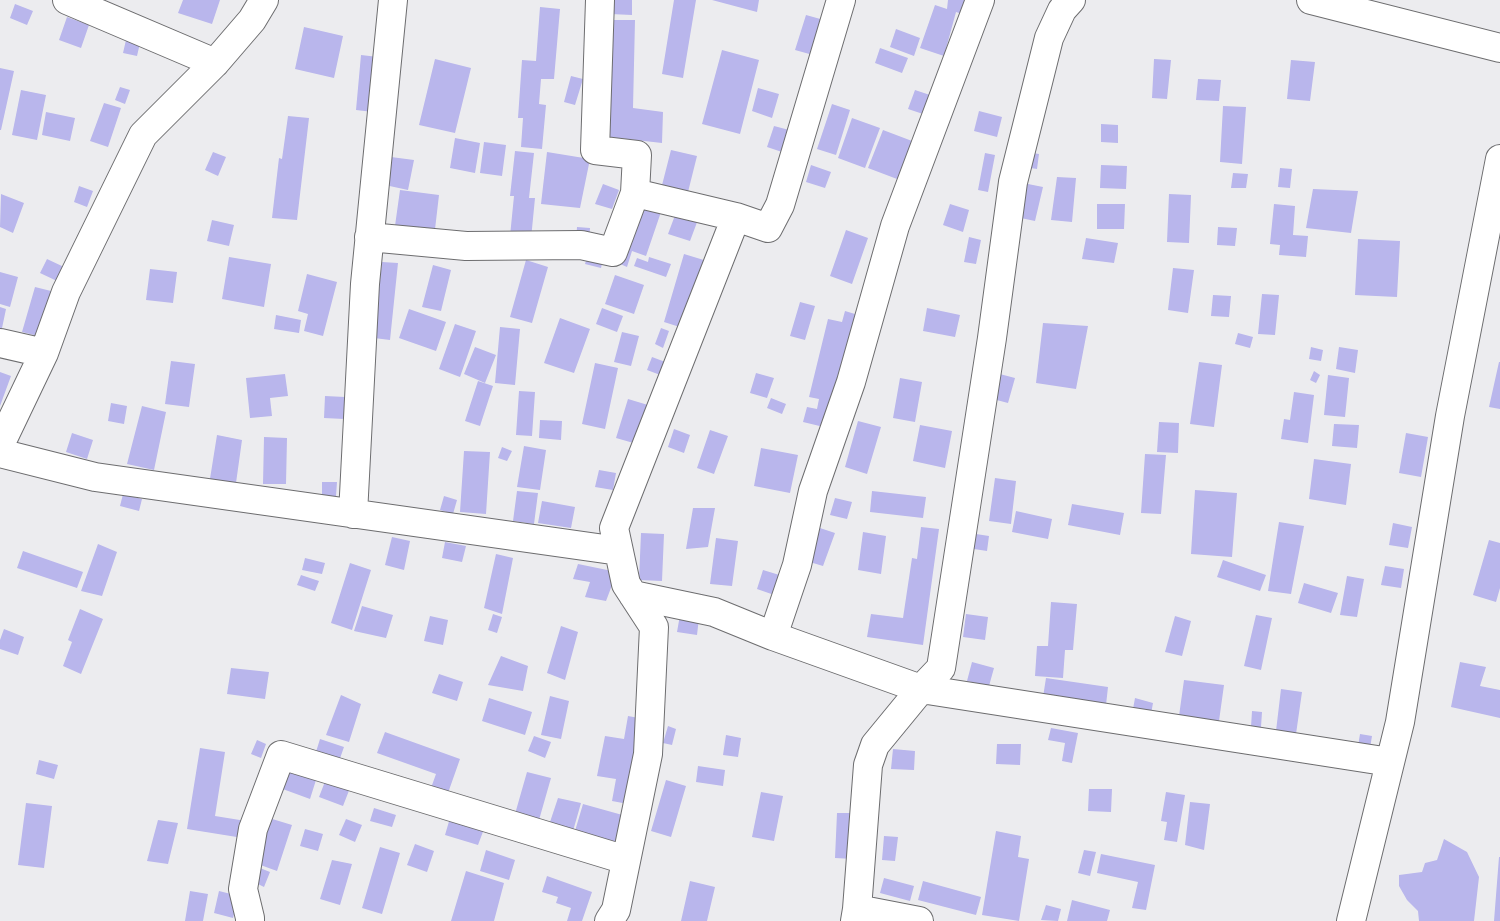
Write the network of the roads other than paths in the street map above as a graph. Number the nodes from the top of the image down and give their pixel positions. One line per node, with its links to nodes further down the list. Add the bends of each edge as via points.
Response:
1 (67, 0): 10 (street)
2 (264, 0): 10 (street, via 252,20)
3 (393, 0): 14 (street)
4 (600, 0): 12 (street, via 595,150 637,155)
5 (841, 0): 13 (street, via 780,205 768,228)
6 (980, 0): 22 (street, via 895,226 852,382 813,491 797,565)
7 (1311, 0): 9 (street)
8 (1061, 3): 23 (street, via 1049,38 1013,182 941,668)
9 (1500, 48)
10 (215, 63): 16 (street, via 143,135 66,292)
11 (1500, 159): 24 (street, via 1450,416 1400,722)
12 (635, 193): 13 (street); 14 (street, via 613,252 581,245 466,246)
13 (736, 217): 20 (street, via 614,528)
14 (369, 237): 19 (street)
15 (0, 343): 16 (street)
16 (44, 353): 17 (street)
17 (0, 445)
18 (0, 453): 19 (street, via 95,477)
19 (353, 514): 20 (street)
20 (619, 551): 21 (street, via 626,584)
21 (633, 596): 22 (street, via 714,612); 25 (street, via 654,627 648,754)
22 (773, 636): 23 (street)
23 (921, 689): 24 (street); 26 (street, via 875,744 868,764)
24 (1390, 762): 30 (street)
25 (626, 860): 27 (street, via 281,755 253,829 243,889); 28 (street, via 616,910)
26 (856, 915): 29 (street)
27 (250, 921)
28 (609, 921)
29 (919, 921)
30 (1351, 921)

